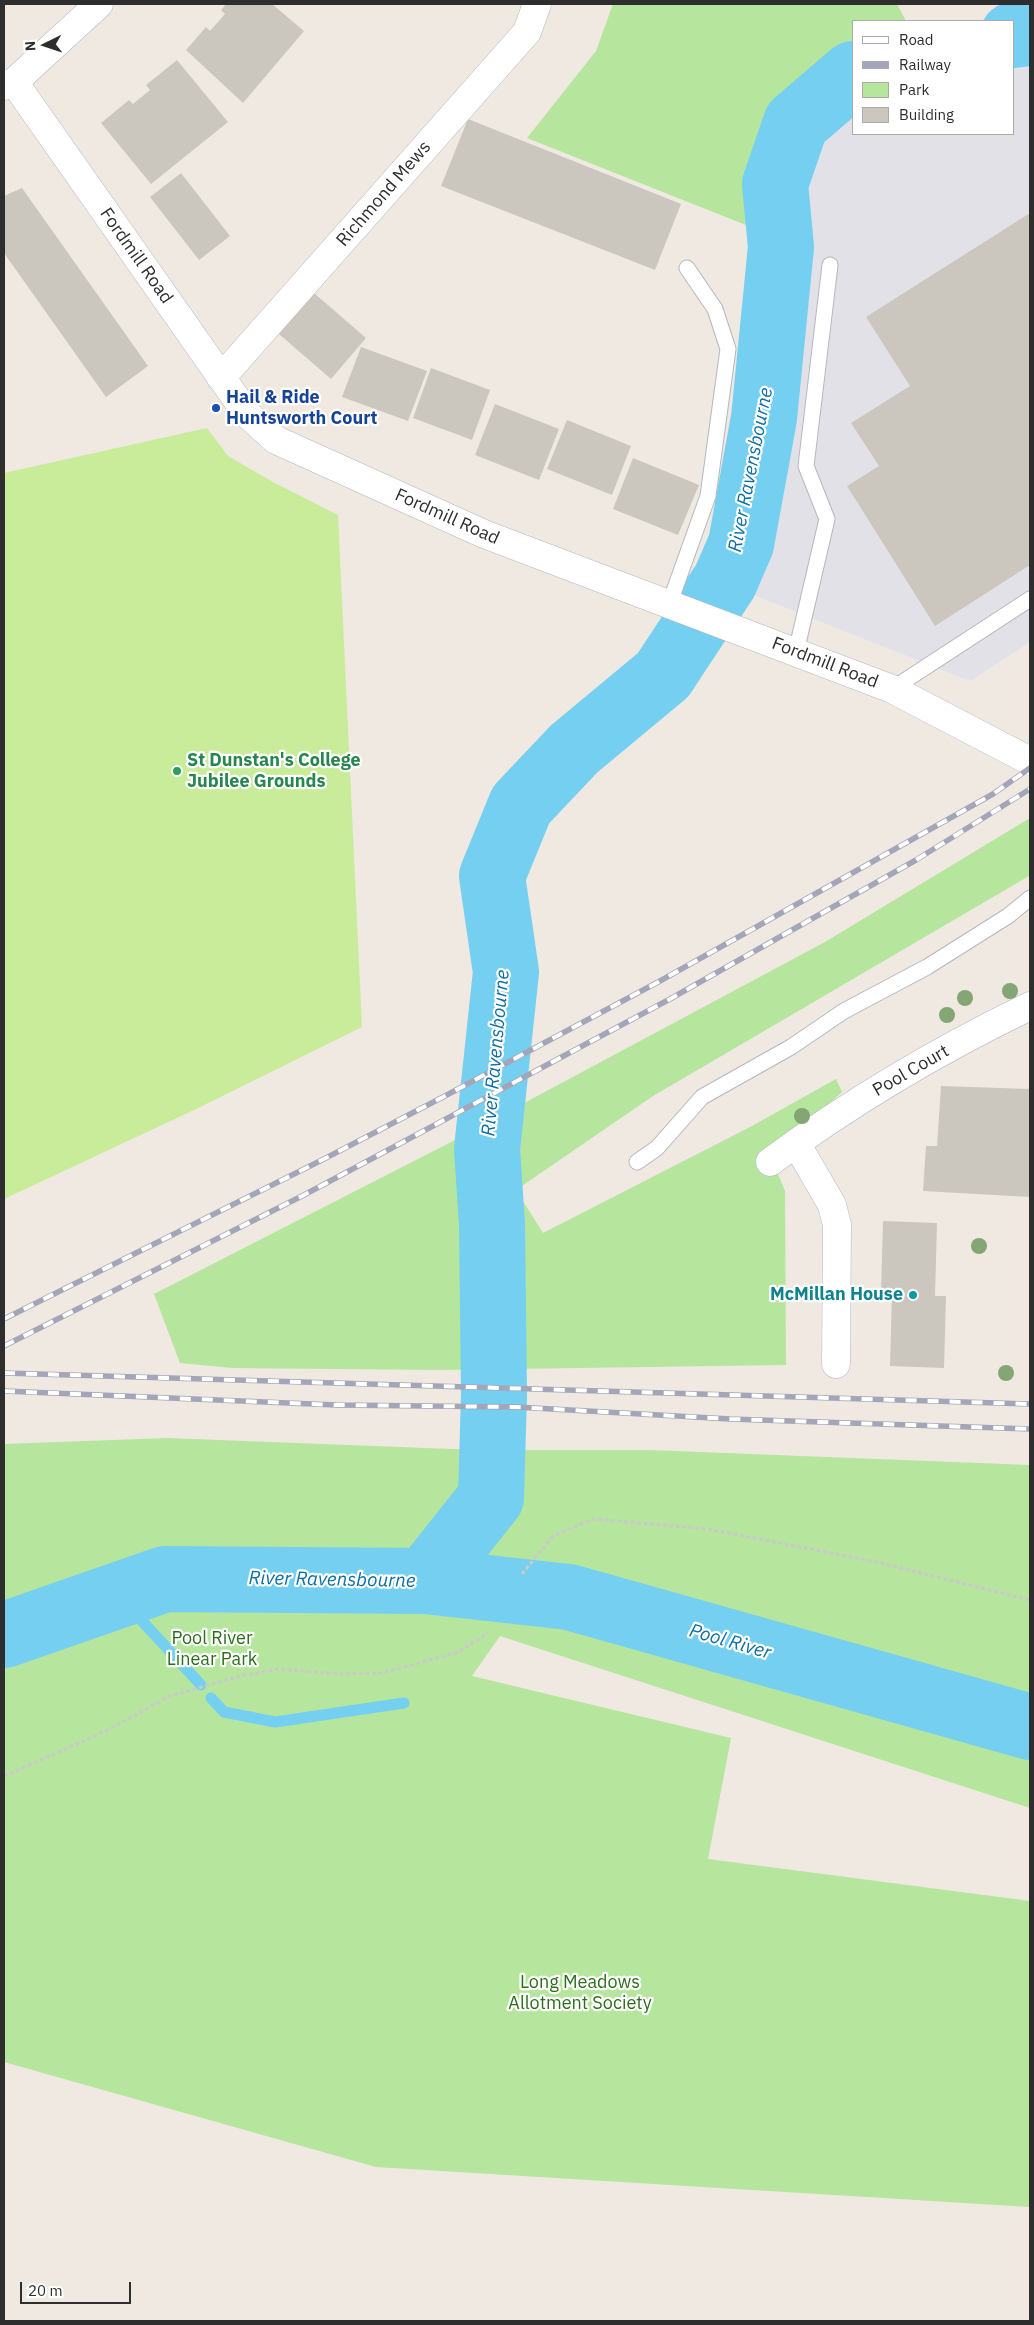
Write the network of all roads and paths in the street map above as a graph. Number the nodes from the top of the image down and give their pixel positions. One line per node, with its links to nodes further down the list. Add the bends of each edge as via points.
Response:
1 (99, 4): 3 (street)
2 (537, 4): 6 (street, Richmond Mews, via 527,32)
3 (9, 84): 6 (street, Fordmill Road)
4 (830, 265): 9 (lane, via 806,466 827,519)
5 (687, 268): 8 (lane, via 715,309 728,349 708,496)
6 (221, 378): 8 (street, Fordmill Road, via 246,414 276,440 484,534)
7 (1030, 599): 10 (lane)
8 (669, 605): 9 (street, Fordmill Road)
9 (796, 652): 10 (street, Fordmill Road)
10 (892, 689): 11 (street, Fordmill Road)
11 (1030, 761)
12 (1030, 898): 15 (lane, via 1008,916 927,968 844,1011 791,1047 702,1097 657,1148)
13 (1030, 1006): 14 (street, Pool Court, via 912,1069)
14 (796, 1143): 16 (street, Pool Court); 17 (street, via 832,1205 837,1225)
15 (637, 1162)
16 (770, 1162)
17 (836, 1364)
18 (522, 1574): 19 (path, via 553,1536 593,1519 708,1529 877,1562)
19 (1030, 1600)
20 (488, 1633): 21 (path, via 458,1652 383,1673 338,1674 279,1669 240,1676 170,1696 106,1731)
21 (4, 1776)

